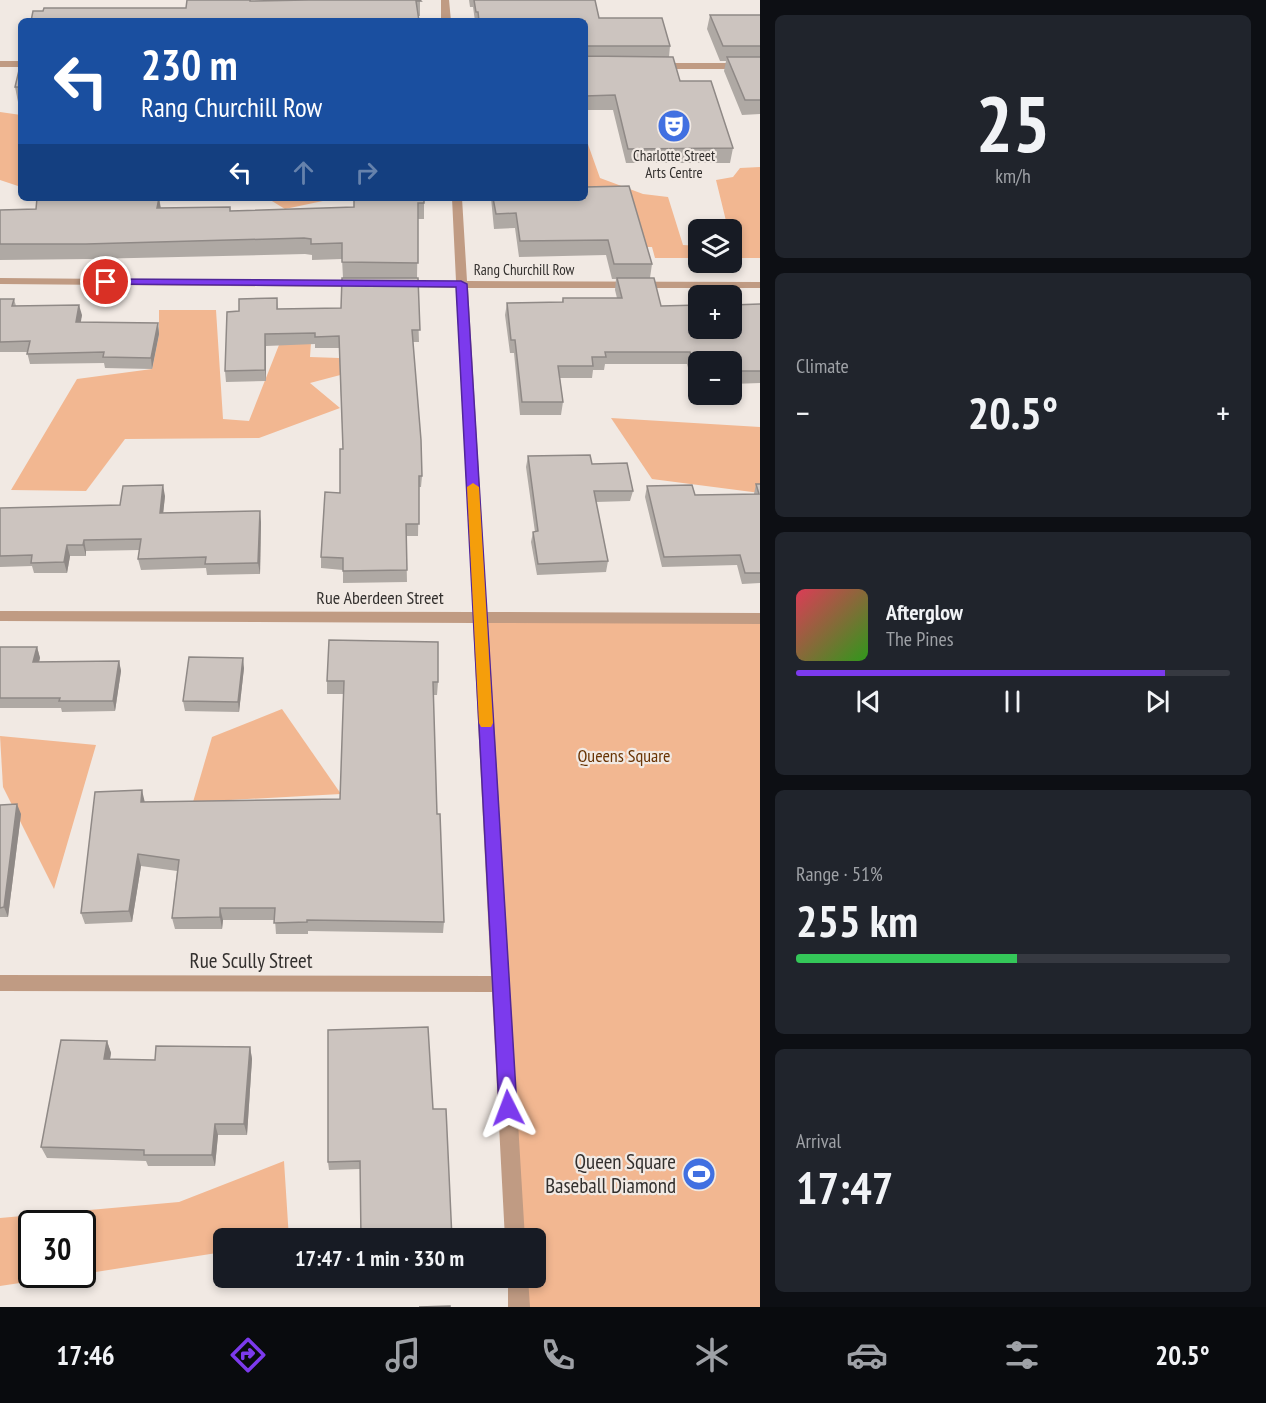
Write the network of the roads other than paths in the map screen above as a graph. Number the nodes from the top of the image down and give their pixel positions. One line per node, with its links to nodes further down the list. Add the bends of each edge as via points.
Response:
1 (445, 0): 2 (street)
2 (446, 18)
3 (0, 64): 4 (street)
4 (18, 64)
5 (649, 66): 6 (street)
6 (760, 66)
7 (457, 201): 9 (street)
8 (0, 281): 9 (street, Rang Churchill Row)
9 (461, 284): 10 (street, Rang Churchill Row); 12 (street)
10 (760, 285)
11 (0, 616): 12 (street, Rue Aberdeen Street)
12 (480, 618): 13 (street, Rue Aberdeen Street); 15 (street)
13 (760, 619)
14 (0, 983): 15 (street, Rue Scully Street)
15 (501, 984): 16 (street)
16 (514, 1228)
17 (518, 1288): 18 (street)
18 (519, 1307)

